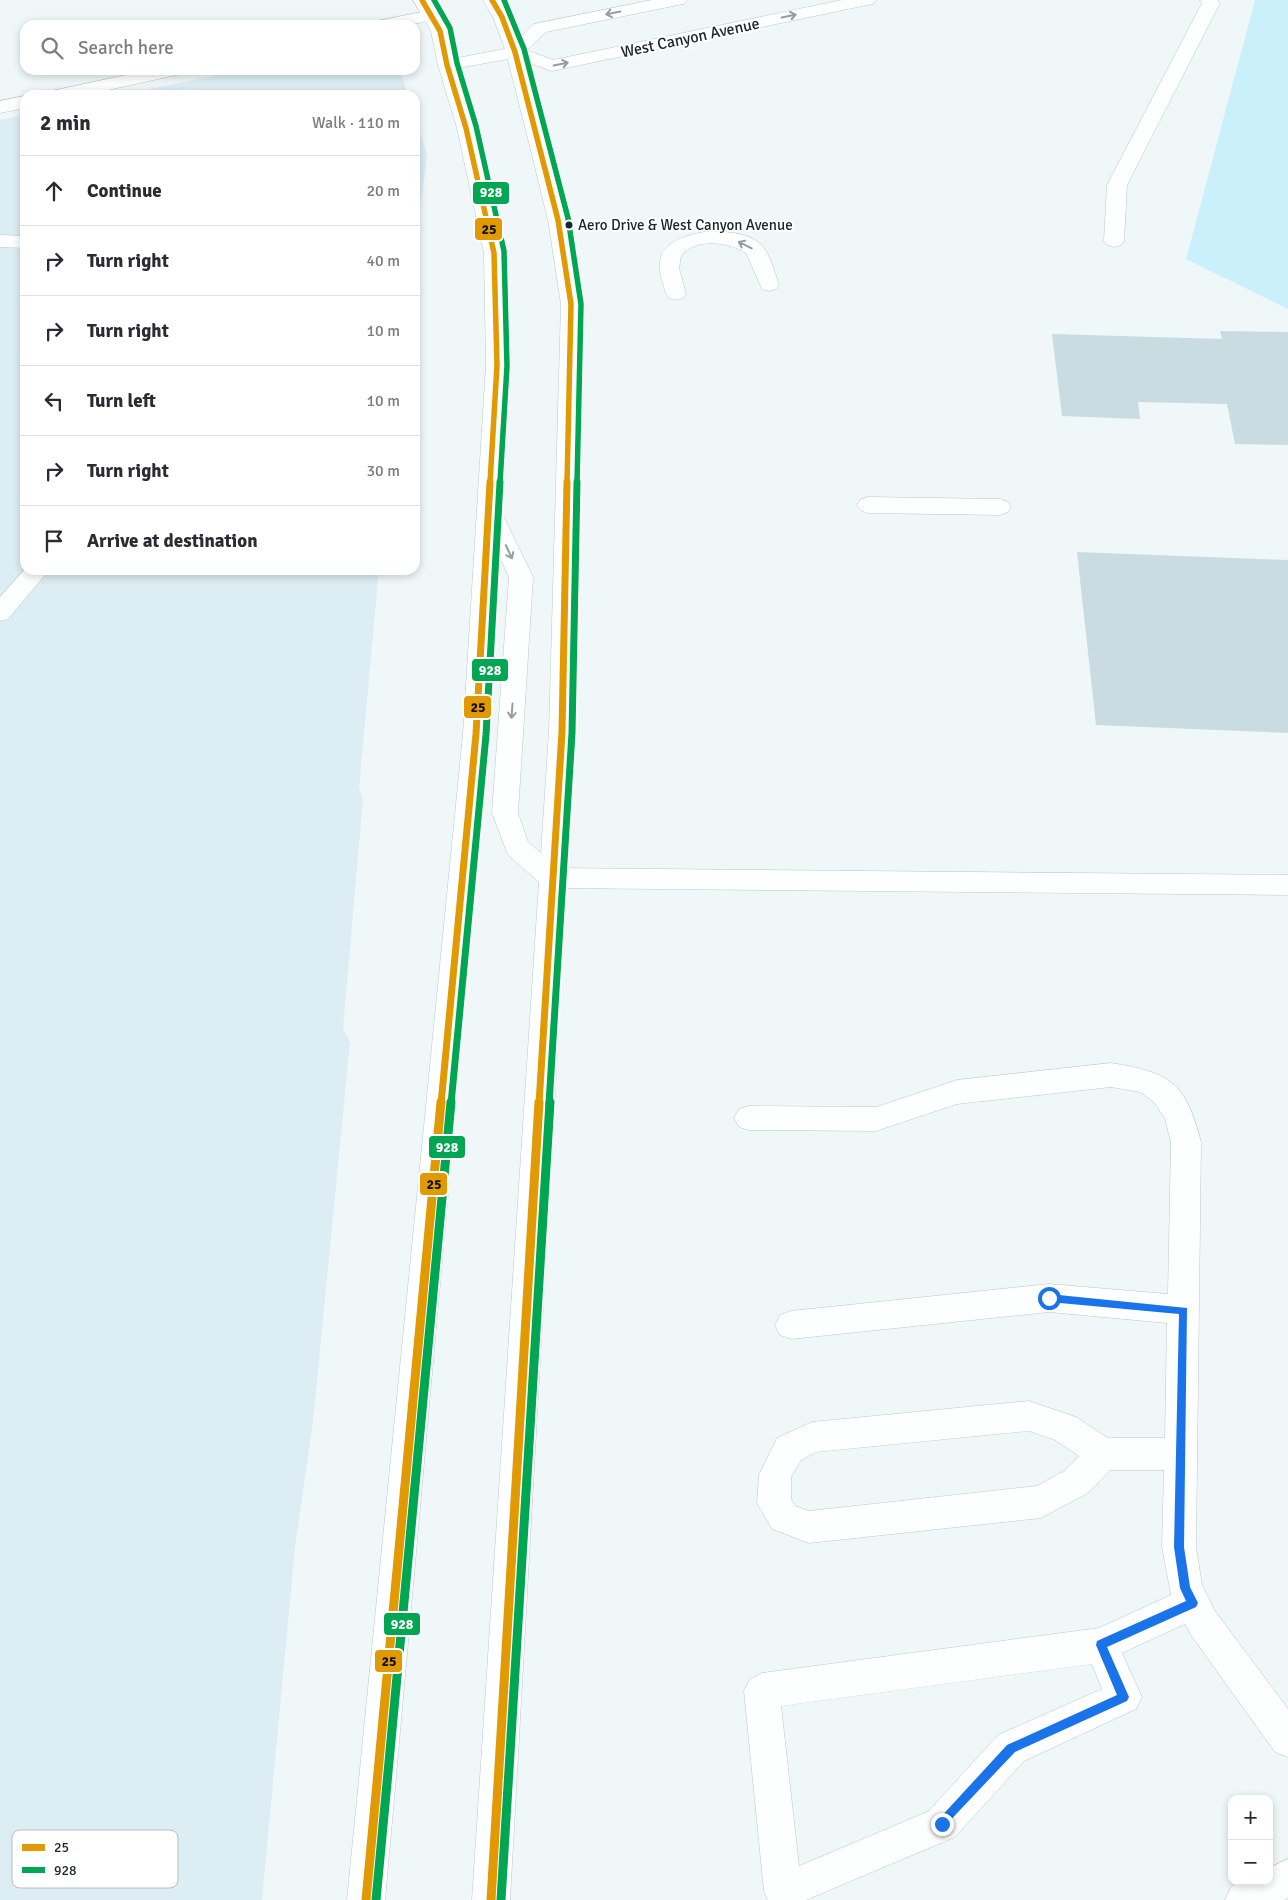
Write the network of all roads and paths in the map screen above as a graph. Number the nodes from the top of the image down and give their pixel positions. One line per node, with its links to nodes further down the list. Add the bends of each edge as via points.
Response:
1 (492, 0): 7 (main road)
2 (678, 0): 7 (main road, one-way to 7, via 540,28)
3 (866, 0): 7 (main road, West Canyon Avenue, one-way to 3, via 552,66)
4 (1209, 0): 14 (main road, via 1211,3 1117,185)
5 (426, 7): 6 (main road); 8 (main road, via 440,31)
6 (396, 20)
7 (515, 52): 8 (main road); 23 (main road, via 558,220 571,304 562,732)
8 (447, 64): 19 (main road, via 466,128 494,253 497,365)
9 (152, 75): 10 (main road)
10 (82, 90)
11 (20, 103): 12 (main road)
12 (0, 107)
13 (0, 241): 15 (main road)
14 (1114, 241)
15 (20, 242)
16 (769, 285): 17 (main road, one-way to 17, via 755,250 733,239 705,238 685,244 672,255 669,264)
17 (676, 294)
18 (868, 505): 20 (main road)
19 (489, 507): 23 (main road, one-way to 23, via 521,577 505,813 518,848); 34 (main road, via 476,734)
20 (1000, 507)
21 (33, 575): 22 (main road)
22 (0, 613)
23 (553, 878): 24 (main road); 35 (main road)
24 (1288, 884)
25 (749, 1118): 26 (main road, via 876,1119 957,1092 1111,1075 1147,1081 1164,1093 1179,1115 1186,1142)
26 (1184, 1310): 27 (main road, via 1049,1298); 29 (main road)
27 (791, 1326)
28 (1103, 1454): 28 (main road, via 1076,1482 1041,1502 809,1527 784,1518 774,1503 775,1475 789,1449 812,1437 1028,1416 1065,1428); 29 (main road)
29 (1181, 1454): 30 (main road, via 1179,1547 1185,1588)
30 (1193, 1603): 31 (main road); 32 (main road, via 1203,1623)
31 (1101, 1645): 31 (main road, via 762,1691 783,1891 942,1824 1011,1748 1124,1697)
32 (1288, 1739)
33 (1288, 1878): 36 (main road)
34 (366, 1900)
35 (491, 1900)
36 (1244, 1900)

